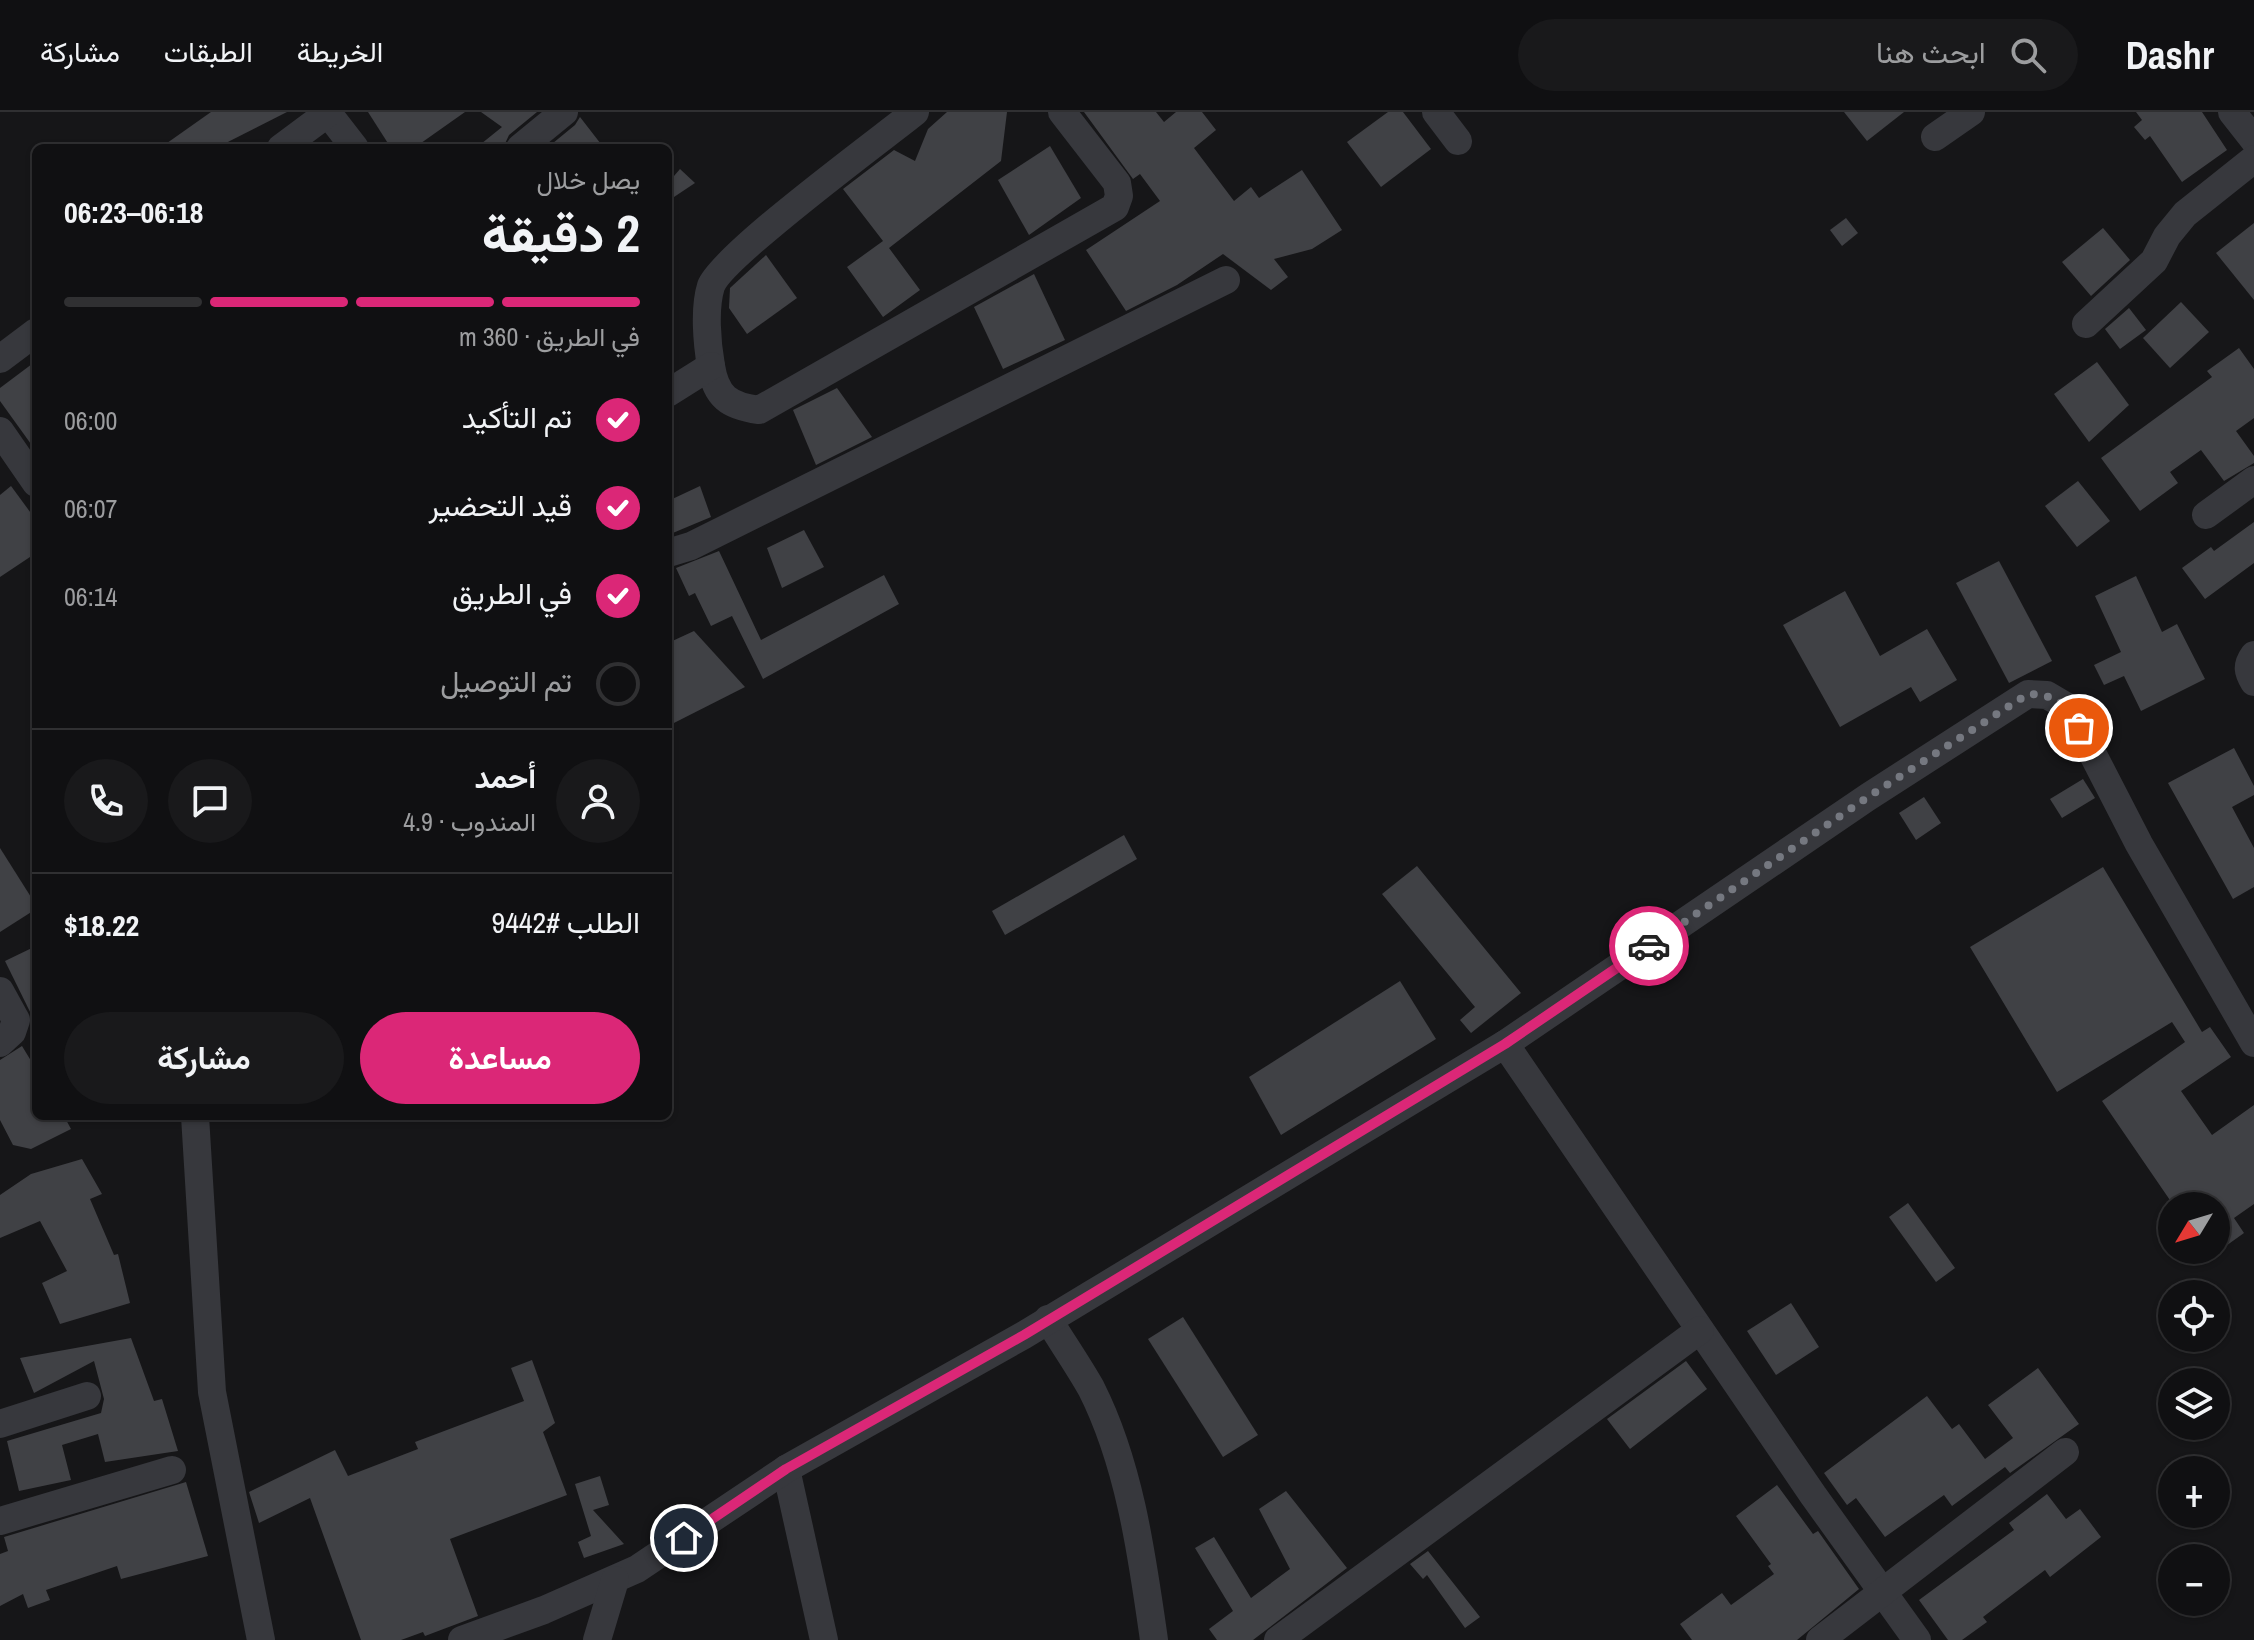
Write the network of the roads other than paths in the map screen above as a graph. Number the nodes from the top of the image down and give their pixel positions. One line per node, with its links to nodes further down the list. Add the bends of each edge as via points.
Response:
1 (327, 112): 11 (street); 12 (street)
2 (564, 112): 13 (street)
3 (915, 112): 19 (street, via 721,270 708,304)
4 (1062, 112): 19 (street, via 1117,183 1115,207 1103,218 759,410 736,407 719,392)
5 (1436, 112): 10 (street)
6 (1971, 112): 8 (street)
7 (2232, 112): 9 (street)
8 (1935, 137)
9 (2254, 140)
10 (1458, 141)
11 (286, 144)
12 (352, 144)
13 (525, 144)
14 (2254, 159): 16 (street, via 2185,214 2154,261)
15 (1226, 280): 25 (street)
16 (2086, 324)
17 (32, 335): 18 (street)
18 (0, 359)
19 (711, 366): 20 (street)
20 (672, 390)
21 (0, 431): 22 (street)
22 (32, 477)
23 (2254, 480): 24 (street)
24 (2206, 515)
25 (672, 552)
26 (2254, 655): 27 (street, via 2248,672)
27 (2254, 682)
28 (0, 991): 29 (street, via 16,1020)
29 (0, 1043)
30 (2254, 1043): 31 (street, via 2139,844 2069,708 2047,695 2028,694)
31 (1505, 1044): 33 (street); 34 (street)
32 (195, 1120): 43 (street, via 212,1392)
33 (1048, 1319): 38 (street); 47 (street, via 1105,1421 1129,1496)
34 (1700, 1330): 42 (street); 48 (street)
35 (87, 1396): 36 (street)
36 (0, 1424)
37 (2065, 1452): 42 (street)
38 (786, 1469): 41 (street); 46 (street)
39 (172, 1470): 40 (street)
40 (0, 1521)
41 (615, 1580): 44 (street); 45 (street)
42 (1885, 1593): 49 (street); 50 (street)
43 (261, 1640)
44 (462, 1640)
45 (597, 1640)
46 (824, 1640)
47 (1154, 1640)
48 (1278, 1640)
49 (1820, 1640)
50 (1917, 1640)

